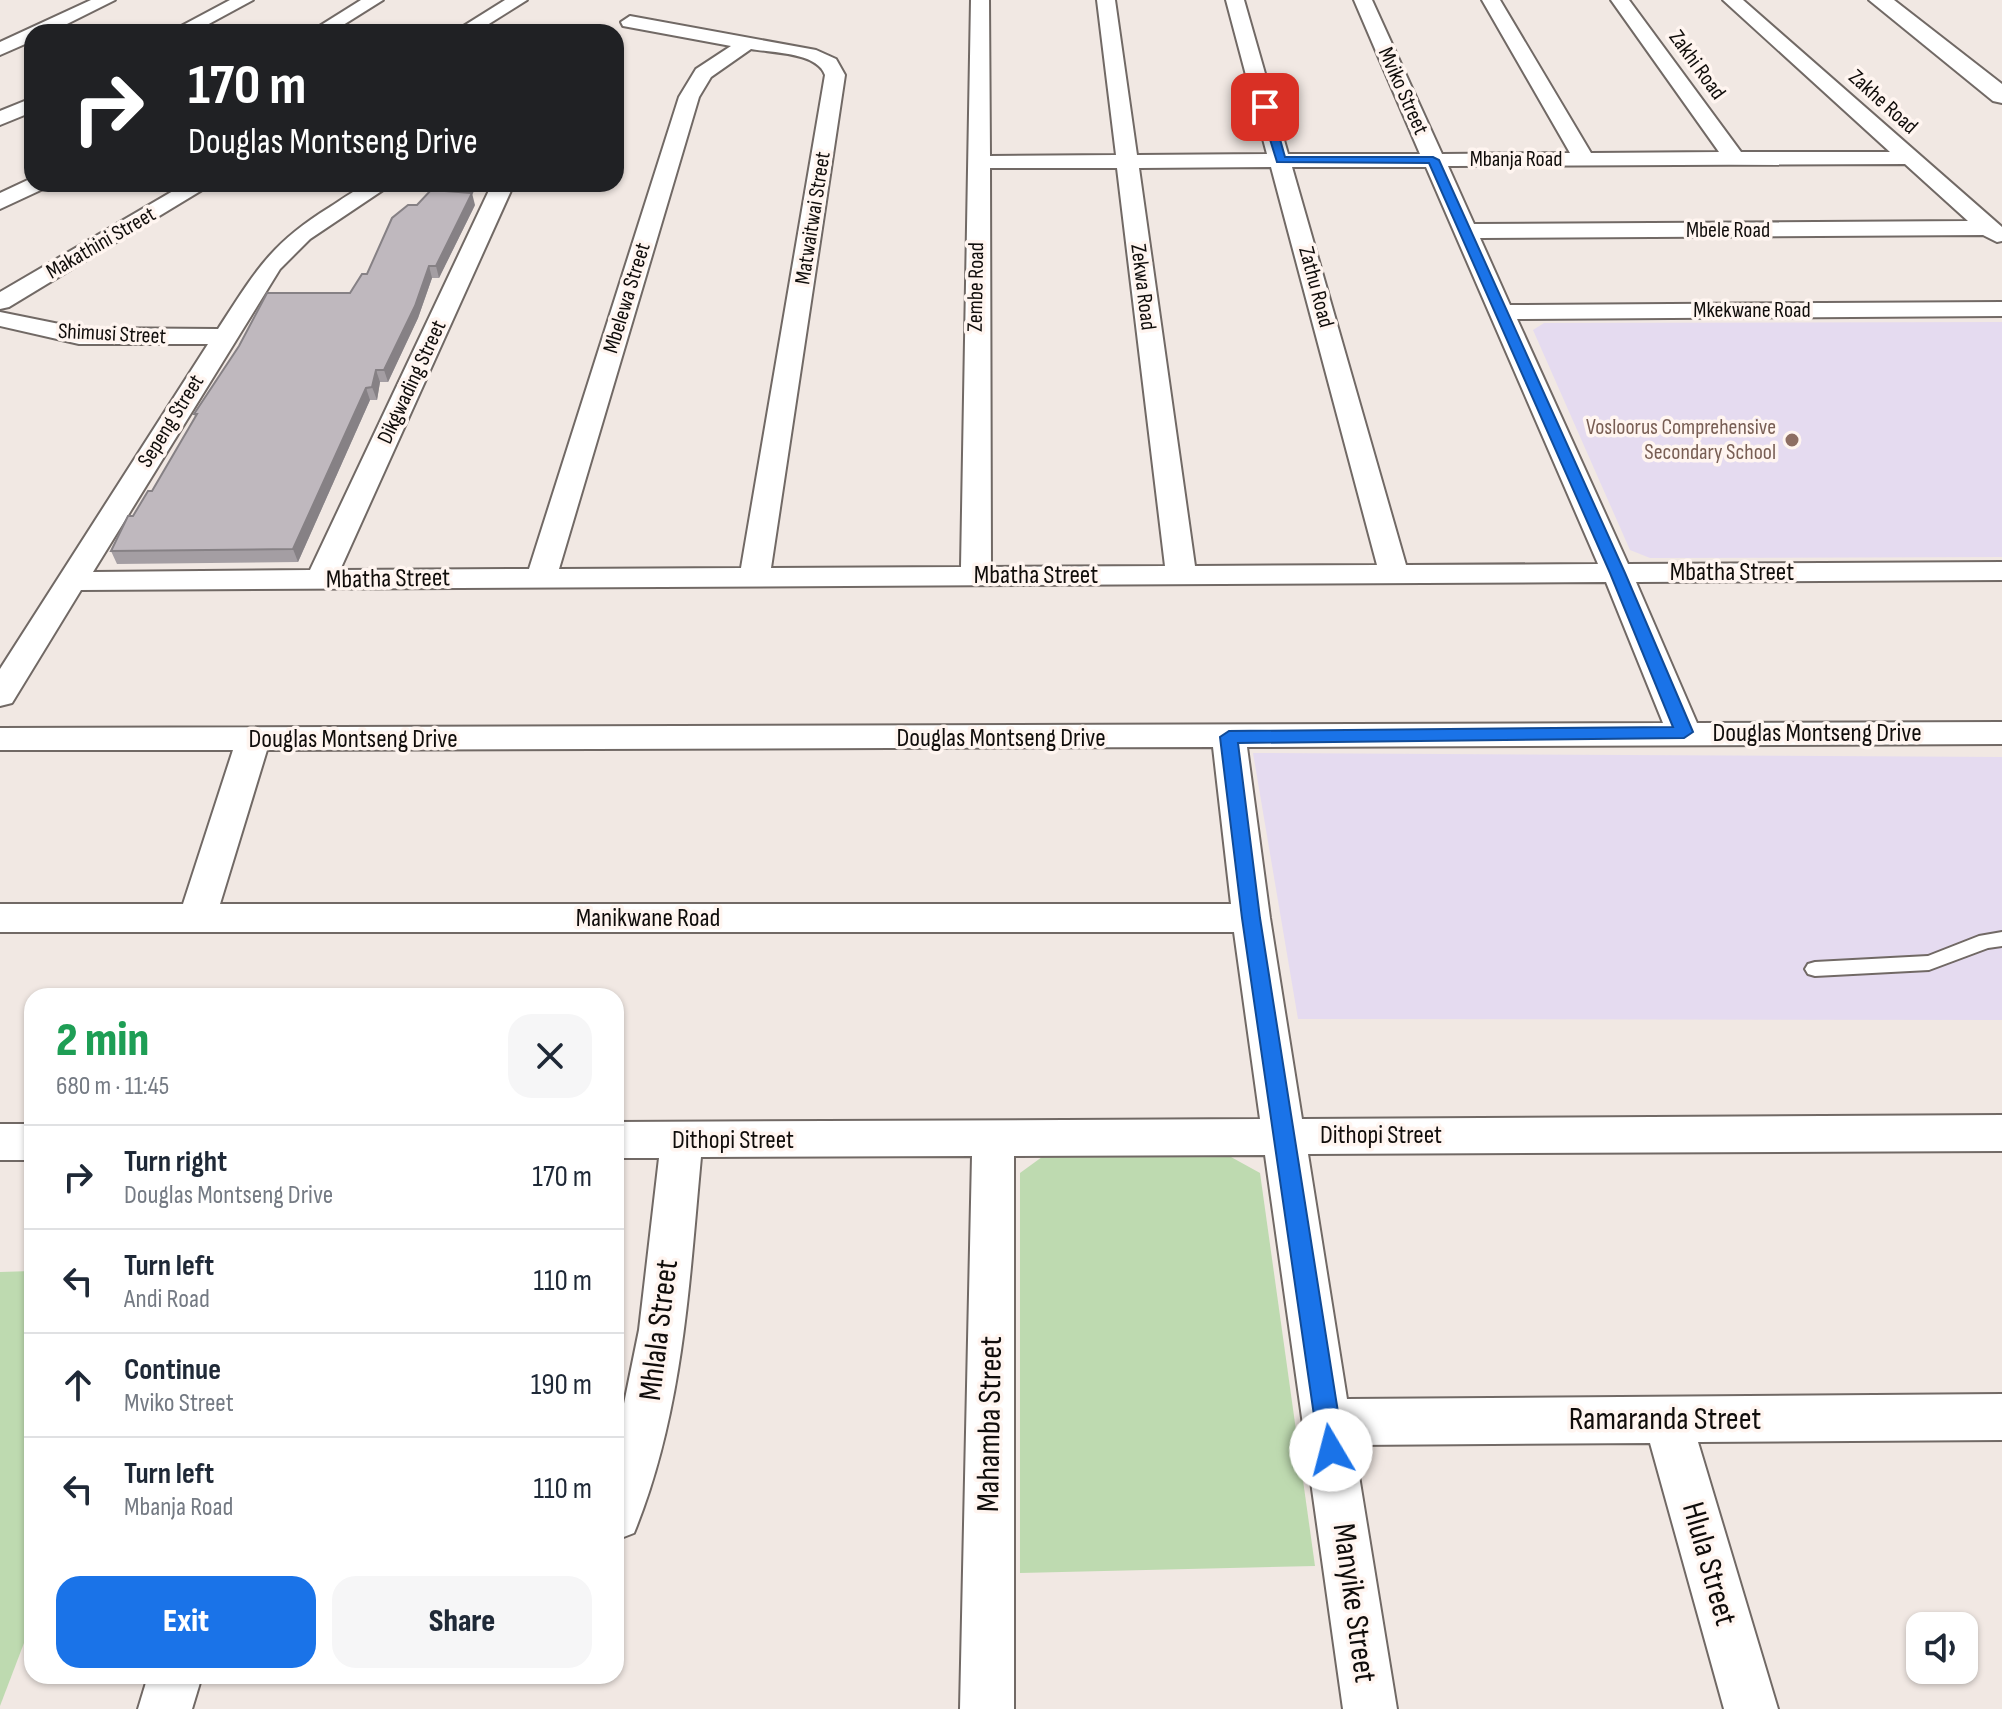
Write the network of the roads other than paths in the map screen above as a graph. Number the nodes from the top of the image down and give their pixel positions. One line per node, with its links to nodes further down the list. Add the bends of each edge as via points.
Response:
1 (106, 0): 14 (street)
2 (244, 0): 15 (street)
3 (374, 0): 16 (street)
4 (518, 0): 17 (street)
5 (980, 0): 32 (street, Zembe Road)
6 (1106, 0): 31 (street, Zekwa Road)
7 (1235, 0): 29 (street, Zathu Road)
8 (1363, 0): 30 (street, Mviko Street)
9 (1491, 0): 27 (street)
10 (1620, 0): 28 (street, Zakhi Road)
11 (1732, 0): 26 (street, Zakhe Road)
12 (1880, 0): 23 (street)
13 (652, 7): 18 (street)
14 (54, 24)
15 (195, 24)
16 (333, 24)
17 (477, 24)
18 (624, 26)
19 (624, 27): 21 (street, Matwaitwai Street)
20 (24, 38): 22 (street)
21 (746, 44): 50 (street, Matwaitwai Street, via 819,57 831,63 835,75); 51 (street, Mbelewa Street, via 703,73 689,97)
22 (0, 49)
23 (2002, 96)
24 (24, 108): 25 (street)
25 (0, 119)
26 (1910, 158): 28 (street, Mbanja Road); 39 (street, Zakhe Road)
27 (1584, 159): 28 (street, Mbanja Road); 30 (street, Mbanja Road)
28 (1735, 159)
29 (1281, 160): 30 (street, Mbanja Road); 31 (street, Mbanja Road); 48 (street, Zathu Road)
30 (1433, 160): 38 (street, Mviko Street)
31 (1127, 161): 32 (street, Mbanja Road); 47 (street, Zekwa Road)
32 (978, 162): 49 (street, Zembe Road)
33 (24, 190): 37 (street)
34 (187, 192): 40 (street, Makathini Street)
35 (369, 192): 44 (street, Sepeng Street, via 290,243)
36 (499, 192): 52 (street, Dikgwading Street)
37 (0, 202)
38 (1466, 231): 39 (street, Mbele Road); 42 (street, Mviko Street)
39 (1996, 234)
40 (0, 302)
41 (2002, 309): 42 (street, Mkekwane Road)
42 (1502, 312): 46 (street, Mviko Street)
43 (0, 319): 44 (street, Shimusi Street, via 79,336)
44 (225, 337): 53 (street, Sepeng Street)
45 (2002, 571): 46 (street, Mbatha Street)
46 (1617, 573): 48 (street, Mbatha Street); 55 (street, Mviko Street)
47 (1181, 574): 48 (street, Mbatha Street); 49 (street, Mbatha Street)
48 (1394, 574)
49 (976, 575): 50 (street, Mbatha Street)
50 (755, 576): 51 (street, Mbatha Street)
51 (542, 577): 52 (street, Mbatha Street)
52 (321, 579): 53 (street, Mbatha Street)
53 (70, 581): 54 (street, Sepeng Street)
54 (0, 695)
55 (1684, 732): 56 (street, Douglas Montseng Drive); 57 (street, Douglas Montseng Drive)
56 (2002, 733)
57 (1229, 737): 59 (street, Douglas Montseng Drive); 61 (street, Manyike Street)
58 (0, 739): 59 (street, Douglas Montseng Drive)
59 (253, 739): 62 (street)
60 (0, 918): 62 (street, Manikwane Road)
61 (1251, 918): 62 (street, Manikwane Road); 66 (street, Manyike Street)
62 (197, 919)
63 (2002, 939): 64 (lane, via 1929,963)
64 (1815, 969)
65 (2002, 1133): 66 (street, Dithopi Street)
66 (1284, 1135): 67 (street, Dithopi Street); 74 (street, Manyike Street)
67 (993, 1138): 69 (street, Dithopi Street); 78 (street, Mahamba Street)
68 (624, 1140): 69 (street, Dithopi Street)
69 (682, 1140): 75 (street, Mhlala Street, via 653,1394)
70 (0, 1142): 71 (street)
71 (24, 1142)
72 (2002, 1417): 73 (street, Ramaranda Street)
73 (1667, 1419): 74 (street, Ramaranda Street); 80 (street, Hlula Street)
74 (1327, 1422): 79 (street, Manyike Street)
75 (624, 1494)
76 (173, 1684): 77 (street)
77 (165, 1709)
78 (987, 1709)
79 (1370, 1709)
80 (1751, 1709)

